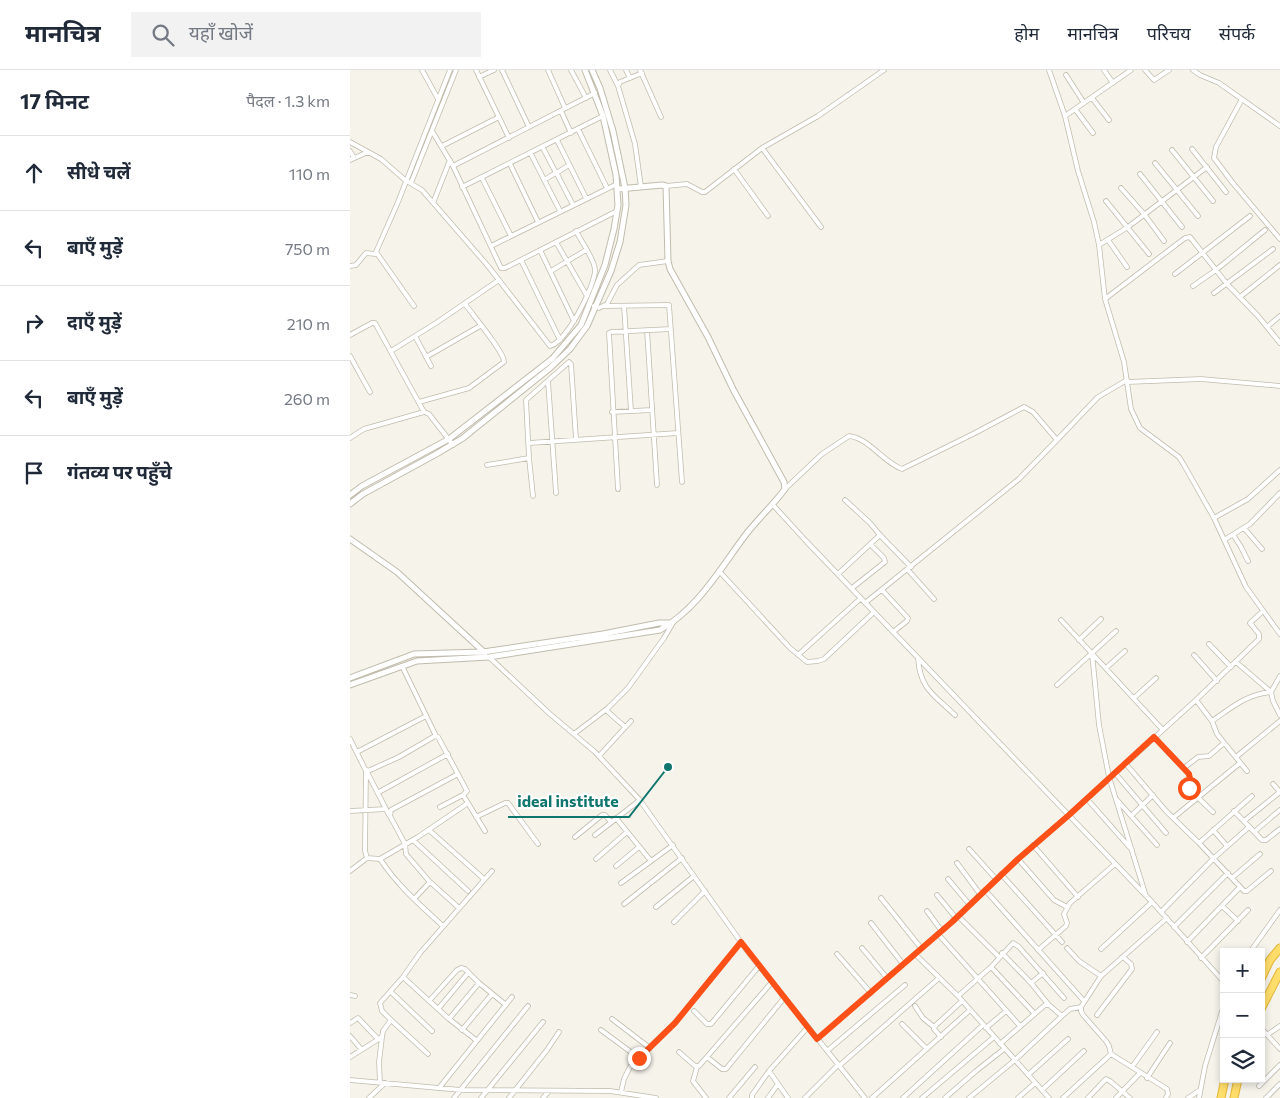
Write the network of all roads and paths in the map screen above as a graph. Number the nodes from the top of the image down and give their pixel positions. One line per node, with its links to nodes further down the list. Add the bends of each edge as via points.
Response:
1 (422, 70): 29 (street)
2 (450, 70): 29 (street)
3 (456, 70): 43 (street)
4 (476, 70): 22 (street)
5 (494, 70): 22 (street)
6 (502, 70): 41 (street)
7 (548, 70): 32 (street)
8 (572, 70): 27 (street)
9 (585, 70): 26 (street)
10 (592, 70): 76 (street, via 614,131)
11 (610, 70): 25 (street)
12 (626, 70): 23 (street)
13 (884, 70): 51 (street, via 818,116)
14 (1049, 70): 37 (street)
15 (1104, 70): 24 (street)
16 (1130, 70): 24 (street)
17 (1145, 70): 18 (street, via 1154,80)
18 (1169, 70)
19 (1193, 70): 30 (street, via 1219,82)
20 (641, 71): 23 (street); 36 (street)
21 (1066, 75): 31 (street)
22 (479, 77): 38 (street)
23 (630, 78): 25 (street)
24 (1113, 83): 28 (street)
25 (618, 86): 77 (street, via 635,144)
26 (595, 93): 27 (street); 35 (street)
27 (586, 98): 32 (street)
28 (1092, 98): 31 (street); 39 (street)
29 (438, 99): 69 (street)
30 (1242, 99): 40 (street); 100 (street, via 1216,147 1214,158)
31 (1084, 103): 33 (street)
32 (565, 108): 34 (street)
33 (1075, 109): 37 (street); 45 (street)
34 (561, 111): 41 (street); 44 (street)
35 (603, 116): 42 (street); 72 (street)
36 (662, 116)
37 (1065, 116): 104 (street)
38 (499, 117): 46 (street); 49 (street)
39 (1109, 120)
40 (1280, 126)
41 (530, 127): 46 (street)
42 (578, 129): 44 (street); 75 (street)
43 (432, 131): 49 (street); 71 (street)
44 (571, 133): 47 (street)
45 (1093, 133)
46 (509, 138): 62 (street)
47 (557, 140): 50 (street); 61 (street)
48 (350, 142): 55 (street)
49 (442, 146): 58 (street)
50 (543, 148): 56 (street); 65 (street)
51 (762, 148): 64 (street); 94 (street)
52 (1192, 148): 63 (street)
53 (1172, 150): 67 (street)
54 (350, 151): 57 (street)
55 (368, 152): 57 (street); 69 (street)
56 (531, 154): 60 (street); 70 (street)
57 (352, 159)
58 (450, 160): 62 (street); 85 (street)
59 (1155, 163): 79 (street)
60 (510, 164): 68 (street); 93 (street)
61 (569, 165): 65 (street); 81 (street)
62 (453, 166): 74 (street)
63 (1206, 168): 67 (street); 80 (street)
64 (734, 169): 73 (street, via 703,193 687,184); 90 (street)
65 (556, 173): 70 (street); 86 (street)
66 (1140, 174): 84 (street)
67 (1194, 176): 79 (street); 83 (street)
68 (482, 178): 74 (street); 99 (street)
69 (406, 180): 71 (street); 110 (street)
70 (544, 180): 87 (street)
71 (411, 183): 85 (street, via 422,190)
72 (617, 186): 75 (street); 76 (street); 88 (street)
73 (666, 186): 77 (street); 114 (street)
74 (462, 188): 105 (street)
75 (607, 188): 81 (street)
76 (625, 188): 77 (street); 133 (street, via 626,206 620,242)
77 (641, 188)
78 (1121, 188): 89 (street)
79 (1176, 189): 84 (street); 91 (street)
80 (1226, 192)
81 (586, 198): 86 (street)
82 (1106, 201): 95 (street)
83 (1213, 201)
84 (1161, 202): 89 (street); 96 (street)
85 (432, 203): 121 (street)
86 (573, 204): 87 (street)
87 (560, 211): 93 (street)
88 (618, 211): 98 (street); 129 (street, via 605,265)
89 (1144, 214): 95 (street); 102 (street)
90 (768, 216)
91 (1198, 216)
92 (1250, 216): 109 (street)
93 (538, 222): 99 (street)
94 (821, 227)
95 (1128, 227): 101 (street); 111 (street)
96 (1182, 227)
97 (1264, 230): 118 (street)
98 (576, 232): 103 (street); 108 (street)
99 (511, 236): 105 (street)
100 (1280, 239)
101 (1108, 240): 104 (street); 117 (street)
102 (1164, 241)
103 (556, 242): 107 (street); 113 (street)
104 (1099, 245): 127 (street)
105 (491, 246): 112 (street, via 501,268)
106 (1273, 249): 122 (street)
107 (540, 250): 112 (street); 119 (street)
108 (586, 250): 113 (street); 125 (street, via 595,270)
109 (1203, 252): 118 (street); 120 (street); 127 (street, via 1192,239 1185,238)
110 (376, 254): 116 (street, via 366,253 356,265); 130 (street)
111 (1149, 254)
112 (521, 260): 143 (street)
113 (567, 261): 119 (street); 125 (street)
114 (668, 261): 131 (street, via 636,267 617,285); 173 (street)
115 (1280, 265): 126 (street)
116 (350, 266)
117 (1127, 267)
118 (1216, 270): 122 (street); 123 (street)
119 (551, 271): 135 (street)
120 (1175, 274)
121 (498, 280): 128 (street); 143 (street, via 548,344 552,346)
122 (1227, 284): 124 (street); 126 (street)
123 (1193, 286)
124 (1214, 292)
125 (586, 296): 129 (street); 135 (street)
126 (1240, 297): 137 (street)
127 (1105, 299): 150 (street)
128 (465, 304): 136 (street); 142 (street)
129 (590, 304): 133 (street); 162 (street, via 579,328 552,359)
130 (414, 306)
131 (604, 306): 132 (street); 133 (street)
132 (624, 306): 138 (street, via 668,304); 140 (street)
133 (596, 308): 167 (street, via 580,337 550,368)
134 (1280, 316): 137 (street)
135 (574, 321): 143 (street)
136 (480, 326): 147 (street); 153 (street, via 504,357 504,362 468,388)
137 (1267, 327): 144 (street)
138 (671, 328): 139 (street); 158 (street)
139 (647, 330): 140 (street); 154 (street)
140 (626, 331): 155 (street); 157 (street, via 608,333)
141 (350, 335): 145 (street, via 373,323)
142 (415, 336): 145 (street); 147 (street)
143 (560, 340)
144 (1279, 342)
145 (391, 351): 153 (street)
146 (350, 356): 152 (street)
147 (426, 357): 148 (street)
148 (431, 366)
149 (548, 381): 163 (street, via 571,363); 165 (street); 166 (street, via 526,400)
150 (1127, 381): 151 (street, via 1202,380); 164 (street, via 1098,396); 182 (street, via 1131,410 1140,428 1179,457)
151 (1280, 386)
152 (370, 392)
153 (419, 402): 156 (street)
154 (652, 410): 155 (street); 159 (street)
155 (631, 411): 157 (street)
156 (424, 412): 161 (street, via 364,429); 162 (street)
157 (612, 412): 160 (street)
158 (678, 432): 159 (street); 171 (street)
159 (654, 435): 160 (street); 172 (street)
160 (614, 437): 163 (street); 174 (street)
161 (350, 438)
162 (449, 439): 167 (street); 177 (street)
163 (576, 439): 165 (street)
164 (1057, 440): 173 (street, via 1033,412 1024,407 902,469 849,436 822,454); 191 (street, via 1019,479)
165 (553, 441): 166 (street); 175 (street)
166 (528, 443): 168 (street)
167 (453, 445): 180 (street, via 378,485)
168 (529, 458): 169 (street); 178 (street)
169 (486, 465)
170 (1280, 470): 182 (street, via 1248,499)
171 (682, 482)
172 (658, 485)
173 (786, 488): 181 (street)
174 (618, 489)
175 (556, 493)
176 (1280, 493): 183 (street)
177 (350, 495)
178 (533, 496)
179 (845, 500): 184 (street)
180 (350, 504)
181 (772, 505): 192 (street); 193 (street)
182 (1214, 518): 187 (street)
183 (1244, 528): 185 (street); 189 (street)
184 (880, 536): 188 (street); 191 (street)
185 (1234, 536): 187 (street); 190 (street)
186 (350, 539): 210 (street, via 398,572)
187 (1224, 540): 199 (street, via 1246,587)
188 (871, 545): 193 (street); 194 (street, via 885,562)
189 (1262, 549)
190 (1248, 561)
191 (909, 569): 195 (street); 197 (street)
192 (719, 571): 203 (street, via 691,607); 212 (street)
193 (838, 574): 194 (street)
194 (852, 588): 196 (street)
195 (882, 590): 198 (street); 205 (street, via 908,618)
196 (861, 598): 198 (street); 212 (street)
197 (934, 599)
198 (866, 603): 200 (street)
199 (1263, 611): 206 (street); 216 (street, via 1250,623 1259,639)
200 (874, 612): 205 (street); 212 (street, via 822,660 807,662)
201 (1101, 619): 207 (street)
202 (1061, 620): 207 (street)
203 (673, 622): 210 (street); 214 (street, via 650,632); 229 (street, via 668,634 631,684)
204 (1116, 631): 211 (street)
205 (893, 632): 215 (street)
206 (1280, 634)
207 (1079, 640): 211 (street)
208 (1209, 644): 218 (street)
209 (1125, 651): 219 (street)
210 (483, 652): 214 (street); 221 (street, via 414,654)
211 (1092, 653): 219 (street); 225 (street); 254 (street, via 1099,724)
212 (798, 655)
213 (1194, 656): 223 (street)
214 (489, 657): 217 (street, via 419,661); 238 (street)
215 (918, 658): 230 (street, via 924,684); 274 (street)
216 (1236, 662): 218 (street); 226 (street)
217 (402, 666): 224 (street); 232 (street)
218 (1231, 667): 223 (street)
219 (1106, 668): 227 (street)
220 (1280, 676): 226 (street)
221 (350, 678)
222 (1156, 678): 227 (street)
223 (1217, 681): 228 (street)
224 (350, 685)
225 (1057, 685)
226 (1271, 692): 231 (street); 234 (street, via 1246,698)
227 (1134, 698): 237 (street)
228 (1196, 700): 234 (street); 237 (street)
229 (606, 710): 236 (street); 238 (street)
230 (955, 715)
231 (1280, 715)
232 (426, 716): 239 (street); 243 (street)
233 (631, 721): 236 (street)
234 (1212, 721): 242 (street)
235 (1280, 721): 246 (street)
236 (625, 727): 245 (street)
237 (1162, 729): 240 (street)
238 (574, 734): 245 (street)
239 (436, 736): 244 (street); 250 (street)
240 (1154, 737): 248 (street); 249 (street)
241 (350, 739): 243 (street)
242 (1224, 743): 246 (street); 249 (street, via 1209,756 1198,757)
243 (357, 752): 250 (street)
244 (448, 754): 253 (street); 257 (street)
245 (599, 756): 264 (street)
246 (1236, 757): 247 (street)
247 (1240, 762): 251 (street); 261 (street)
248 (1125, 763): 252 (street); 259 (street)
249 (1184, 768): 261 (street, via 1190,776 1188,787)
250 (366, 770): 268 (street); 271 (street)
251 (1247, 771)
252 (1114, 773): 254 (street); 266 (street)
253 (458, 774): 258 (street, via 466,789); 276 (street, via 391,810)
254 (1109, 778): 262 (street); 263 (street)
255 (1273, 784): 256 (street)
256 (1279, 789): 280 (street, via 1280,792)
257 (379, 792)
258 (464, 795): 265 (street); 267 (street)
259 (1153, 796): 266 (street); 279 (street)
260 (1252, 796): 272 (street)
261 (1198, 797): 273 (street); 279 (street)
262 (1087, 799): 274 (street); 302 (street)
263 (1116, 799): 275 (street); 302 (street)
264 (640, 800): 278 (street); 297 (street)
265 (468, 802): 277 (street); 284 (street)
266 (1143, 805): 275 (street); 289 (street)
267 (440, 807)
268 (386, 809): 271 (street); 276 (street)
269 (1280, 810): 288 (street)
270 (350, 811): 271 (street)
271 (366, 811): 304 (street)
272 (1234, 811): 280 (street); 285 (street)
273 (1213, 812)
274 (1069, 815): 298 (street); 312 (street)
275 (1132, 815): 296 (street)
276 (390, 816): 294 (street)
277 (476, 817): 286 (street); 295 (street, via 508,803)
278 (616, 818): 281 (street); 287 (street)
279 (1173, 818): 293 (street)
280 (1244, 821): 282 (street)
281 (611, 822): 290 (street); 291 (street, via 603,814)
282 (1249, 827): 288 (street); 299 (street)
283 (1280, 829): 288 (street, via 1264,840)
284 (429, 830): 292 (street); 321 (street)
285 (1213, 830): 293 (street); 299 (street)
286 (485, 831)
287 (627, 832): 300 (street); 308 (street)
288 (1254, 832)
289 (1166, 833)
290 (595, 835)
291 (575, 836)
292 (413, 840): 294 (street); 328 (street)
293 (1199, 843): 306 (street)
294 (405, 844): 307 (street); 324 (street, via 406,854)
295 (538, 844)
296 (1157, 845)
297 (673, 846): 305 (street); 310 (street)
298 (1033, 846): 309 (street); 333 (street)
299 (1227, 846): 306 (street)
300 (639, 848): 310 (street); 313 (street)
301 (969, 849): 323 (street)
302 (1133, 851): 332 (street)
303 (1260, 854): 320 (street)
304 (368, 858): 307 (street); 314 (street)
305 (682, 858): 319 (street); 337 (street)
306 (1214, 858): 317 (street); 346 (street)
307 (380, 859): 335 (street)
308 (596, 859)
309 (1018, 859): 318 (street); 341 (street, via 1054,900)
310 (651, 861): 325 (street)
311 (957, 863): 330 (street)
312 (1115, 864): 332 (street); 333 (street)
313 (616, 866)
314 (350, 871)
315 (492, 871): 321 (street)
316 (1271, 871): 326 (street, via 1247,891)
317 (1228, 873): 320 (street); 353 (street)
318 (1001, 874): 323 (street); 355 (street)
319 (694, 876): 329 (street); 340 (street)
320 (1232, 878): 326 (street)
321 (484, 879): 342 (street)
322 (948, 879): 338 (street)
323 (996, 879): 327 (street)
324 (430, 882): 335 (street); 342 (street)
325 (622, 883)
326 (1240, 887): 339 (street)
327 (985, 890): 330 (street); 365 (street)
328 (468, 891)
329 (705, 891): 350 (street); 356 (street)
330 (980, 894): 338 (street)
331 (937, 895): 347 (street)
332 (1145, 895): 336 (street)
333 (1078, 897): 341 (street)
334 (881, 898): 360 (street)
335 (414, 899): 352 (street)
336 (1152, 902): 346 (street); 364 (street)
337 (624, 904)
338 (969, 904): 347 (street)
339 (1222, 906): 349 (street); 358 (street)
340 (656, 907)
341 (1067, 907): 355 (street, via 1064,916 1067,924)
342 (460, 908): 352 (street)
343 (1248, 910): 349 (street)
344 (1280, 910): 362 (street)
345 (927, 911): 354 (street)
346 (1161, 912): 348 (street)
347 (957, 917): 354 (street); 369 (street)
348 (1167, 918): 353 (street); 370 (street)
349 (1238, 921): 371 (street)
350 (674, 922)
351 (871, 924): 372 (street)
352 (443, 926): 380 (street)
353 (1174, 927): 358 (street)
354 (940, 932): 360 (street); 384 (street)
355 (1057, 935): 357 (street); 365 (street)
356 (741, 942): 373 (street); 440 (street, via 675,1023)
357 (1062, 942)
358 (1187, 942): 371 (street)
359 (862, 948): 381 (street)
360 (921, 948): 368 (street)
361 (1067, 948): 379 (street)
362 (1253, 948)
363 (1280, 948): 375 (highway)
364 (1101, 949)
365 (1038, 950): 398 (street)
366 (1002, 953): 369 (street); 378 (street, via 1015,943); 387 (street)
367 (837, 954): 390 (street)
368 (915, 954): 372 (street); 382 (street)
369 (999, 957): 374 (street)
370 (1124, 957): 379 (street); 410 (street, via 1132,969)
371 (1201, 958): 383 (street)
372 (904, 964): 381 (street)
373 (760, 966): 385 (street); 408 (street, via 711,1024)
374 (991, 966): 384 (street); 409 (street)
375 (1265, 971)
376 (1280, 972): 399 (highway)
377 (468, 973): 386 (street); 397 (street, via 459,968); 405 (street)
378 (1043, 973): 387 (street); 395 (street)
379 (1101, 976): 398 (street)
380 (403, 977): 389 (street); 397 (street)
381 (888, 978): 390 (street)
382 (939, 978): 392 (street); 455 (street)
383 (1220, 978)
384 (977, 979): 392 (street); 407 (street)
385 (772, 982): 394 (street); 451 (street)
386 (479, 983): 391 (street); 413 (street)
387 (1031, 983): 401 (street)
388 (904, 985): 445 (street)
389 (391, 992): 415 (street, via 380,1005); 426 (street)
390 (870, 993): 435 (street)
391 (492, 994): 400 (street); 424 (street)
392 (958, 996): 396 (street)
393 (512, 997): 400 (street)
394 (784, 998): 421 (street); 451 (street, via 726,1068 722,1069)
395 (1064, 998)
396 (962, 1000): 406 (street); 423 (street)
397 (429, 1001): 405 (street)
398 (1084, 1001): 404 (street)
399 (1265, 1001)
400 (506, 1005): 437 (street)
401 (1049, 1005): 409 (street, via 1045,1004); 411 (street)
402 (528, 1006): 472 (street)
403 (915, 1006): 423 (street)
404 (1081, 1007): 411 (street); 449 (street, via 1083,1015 1110,1046)
405 (438, 1009): 413 (street)
406 (970, 1010): 422 (street); 432 (street)
407 (1006, 1010): 419 (street); 422 (street)
408 (694, 1012)
409 (1034, 1013): 419 (street)
410 (1098, 1015)
411 (1062, 1016): 453 (street)
412 (1220, 1018): 474 (street)
413 (449, 1019): 424 (street)
414 (612, 1019): 440 (street)
415 (390, 1020): 434 (street); 448 (street)
416 (543, 1022): 475 (street)
417 (350, 1023): 434 (street, via 358,1018)
418 (902, 1024): 442 (street)
419 (1020, 1026): 439 (street)
420 (1280, 1026): 430 (street)
421 (808, 1027): 435 (street); 459 (street)
422 (985, 1027): 433 (street); 497 (street)
423 (934, 1028): 432 (street)
424 (462, 1030): 437 (street)
425 (601, 1030): 452 (street)
426 (432, 1031)
427 (559, 1032): 476 (street)
428 (1157, 1032): 458 (street)
429 (1265, 1032): 430 (street)
430 (1268, 1035): 444 (street)
431 (350, 1036): 441 (street)
432 (940, 1037): 442 (street)
433 (994, 1037): 439 (street); 498 (street)
434 (380, 1038): 441 (street); 464 (street)
435 (817, 1039): 445 (street)
436 (1068, 1039): 461 (street)
437 (476, 1040): 471 (street)
438 (1170, 1043): 462 (street)
439 (1000, 1044): 443 (street)
440 (650, 1048): 452 (street)
441 (361, 1049): 450 (street)
442 (926, 1049): 496 (street)
443 (1004, 1049): 453 (street); 499 (street)
444 (1280, 1049)
445 (827, 1051): 455 (street)
446 (1084, 1051): 473 (street)
447 (679, 1052): 456 (street)
448 (428, 1054)
449 (1111, 1054): 458 (street); 502 (street)
450 (350, 1057)
451 (707, 1057): 456 (street)
452 (639, 1058): 479 (street, via 627,1072)
453 (1015, 1060): 461 (street); 500 (street)
454 (1280, 1065): 469 (street)
455 (839, 1066): 494 (street); 495 (street)
456 (697, 1067): 489 (street, via 693,1081)
457 (755, 1067): 490 (street)
458 (1132, 1067): 460 (street)
459 (769, 1071): 468 (street); 491 (street)
460 (1140, 1073): 462 (street); 478 (street)
461 (1028, 1074): 465 (street)
462 (1147, 1078): 506 (street, via 1167,1089)
463 (350, 1080): 464 (street)
464 (382, 1083): 471 (street); 482 (street)
465 (1035, 1083): 473 (street); 501 (street)
466 (1224, 1083): 509 (highway)
467 (1237, 1083): 510 (highway)
468 (778, 1084): 492 (street); 493 (street)
469 (1258, 1086)
470 (1279, 1087): 511 (street)
471 (439, 1088): 472 (street)
472 (462, 1090): 475 (street); 483 (street)
473 (1042, 1090): 481 (street)
474 (1200, 1090): 507 (street); 508 (street)
475 (487, 1091): 476 (street); 484 (street)
476 (515, 1091): 477 (street); 485 (street)
477 (549, 1091): 479 (street); 486 (street)
478 (1122, 1091): 503 (street, via 1106,1079); 504 (street); 505 (street)
479 (621, 1092): 480 (street)
480 (628, 1093): 487 (street); 488 (street)
481 (1046, 1097)
482 (369, 1098)
483 (454, 1098)
484 (481, 1098)
485 (509, 1098)
486 (544, 1098)
487 (624, 1098)
488 (656, 1098)
489 (706, 1098)
490 (729, 1098)
491 (752, 1098)
492 (768, 1098)
493 (788, 1098)
494 (805, 1098)
495 (865, 1098)
496 (872, 1098)
497 (903, 1098)
498 (922, 1098)
499 (945, 1098)
500 (968, 1098)
501 (1018, 1098)
502 (1063, 1098)
503 (1088, 1098)
504 (1116, 1098)
505 (1130, 1098)
506 (1166, 1098)
507 (1188, 1098)
508 (1199, 1098)
509 (1221, 1098)
510 (1234, 1098)
511 (1266, 1098)

